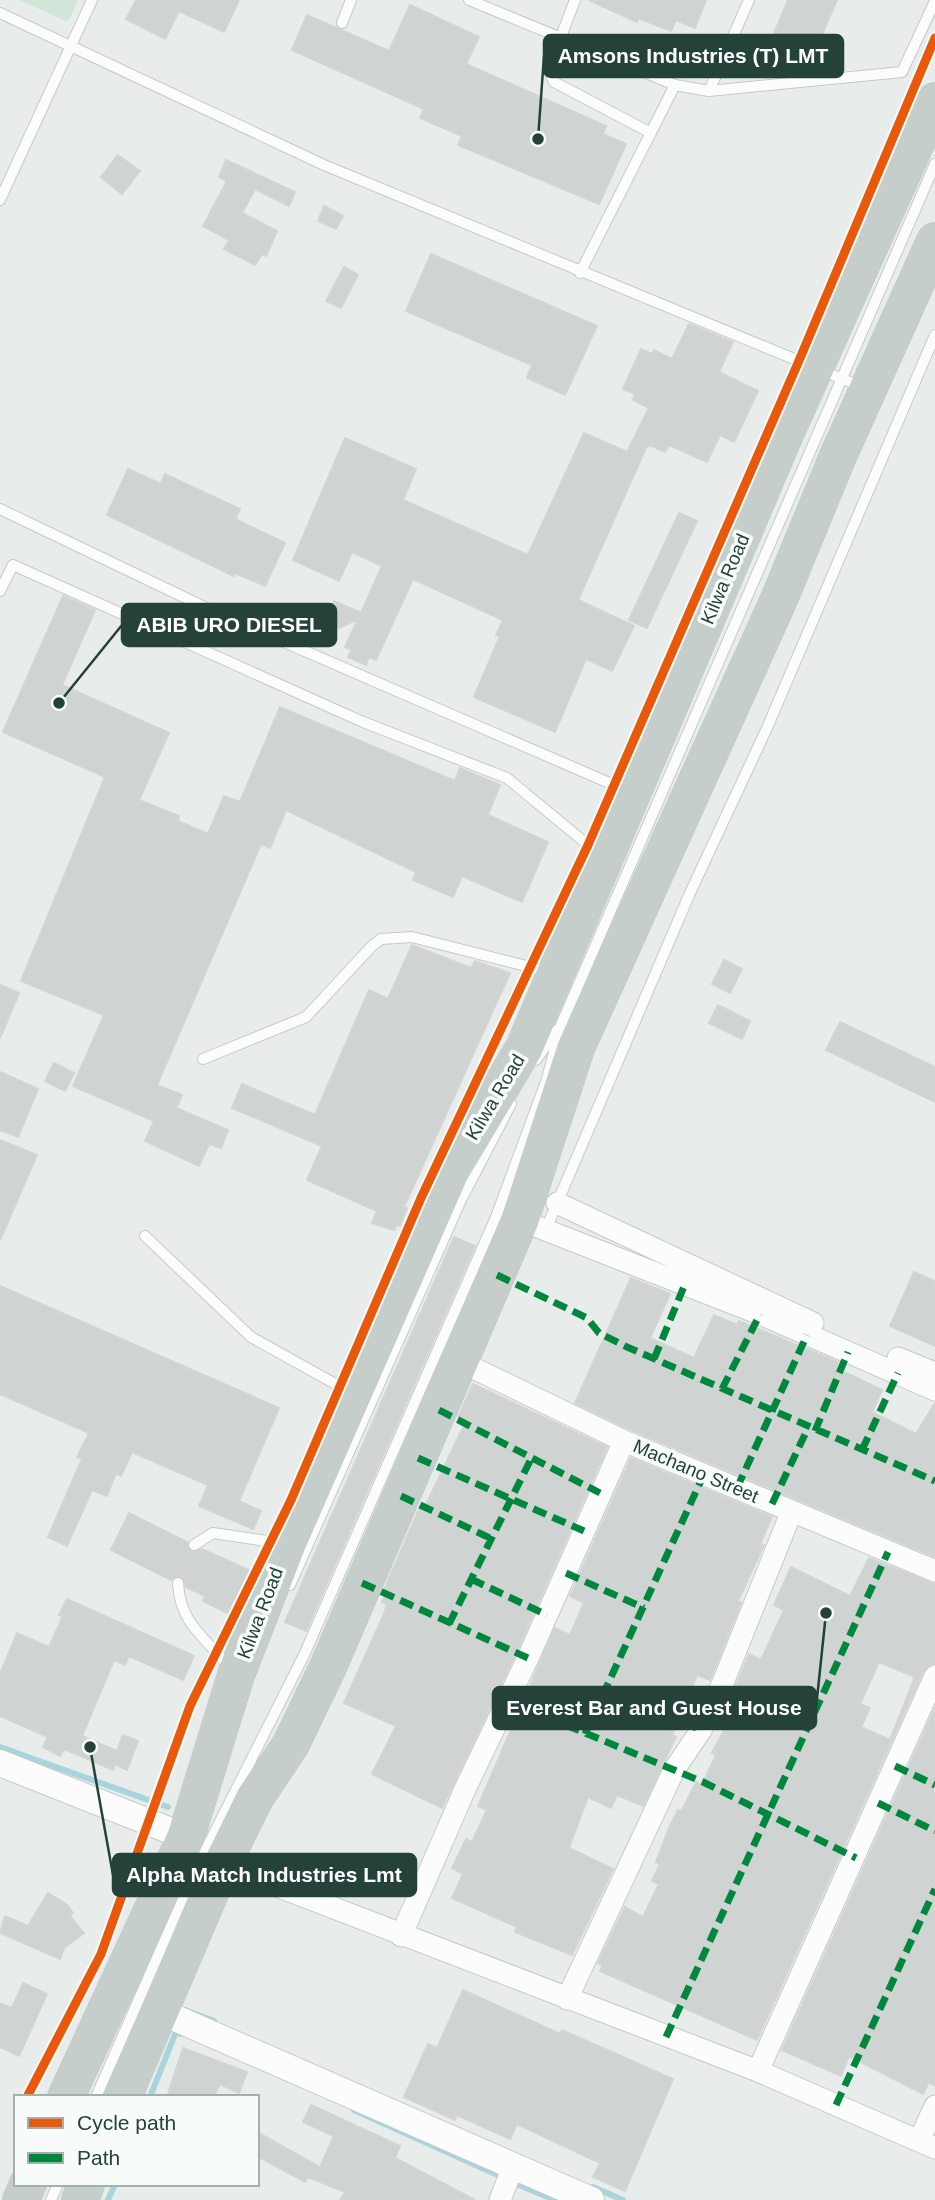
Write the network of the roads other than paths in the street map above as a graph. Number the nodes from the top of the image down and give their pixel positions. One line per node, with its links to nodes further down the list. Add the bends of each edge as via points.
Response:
1 (92, 0): 10 (lane)
2 (351, 0): 8 (lane)
3 (468, 0): 9 (lane)
4 (575, 0): 9 (lane)
5 (749, 0): 12 (lane)
6 (935, 1): 12 (lane, via 902,72)
7 (0, 13): 10 (lane)
8 (341, 23)
9 (560, 37): 11 (lane); 14 (lane, via 551,62 554,82)
10 (69, 47): 16 (lane); 18 (lane, via 324,165)
11 (675, 85): 12 (lane); 14 (lane)
12 (709, 91)
13 (935, 101): 20 (highway, Kilwa Road)
14 (651, 133): 18 (lane)
15 (935, 164): 20 (lane)
16 (0, 200)
17 (935, 241): 20 (highway, Kilwa Road)
18 (580, 273): 20 (lane)
19 (935, 335): 30 (lane)
20 (842, 379): 25 (highway, Kilwa Road, via 785,434); 26 (lane); 31 (highway, Kilwa Road, via 780,597 576,1048)
21 (0, 509): 23 (lane, via 216,612)
22 (0, 592): 24 (lane, via 13,565 363,722 507,778)
23 (614, 785)
24 (588, 845)
25 (555, 973): 27 (lane, via 412,937 381,940 306,1017); 36 (highway, Kilwa Road, via 524,1048 450,1172)
26 (561, 1025): 28 (lane); 48 (lane, via 547,1079 496,1217 304,1656)
27 (203, 1059)
28 (528, 1071)
29 (516, 1094): 43 (lane, via 461,1200)
30 (557, 1203): 31 (lane); 34 (street, via 814,1323)
31 (533, 1224): 33 (highway, Kilwa Road); 35 (street)
32 (145, 1236): 36 (lane, via 251,1337)
33 (461, 1362): 37 (street, Machano Street); 48 (highway, Kilwa Road, via 291,1744 255,1798)
34 (935, 1373)
35 (935, 1390)
36 (354, 1393): 40 (highway, Kilwa Road)
37 (624, 1441): 38 (street, Machano Street); 49 (street)
38 (791, 1513): 41 (street, Machano Street); 50 (street, via 722,1685 701,1730 674,1770)
39 (194, 1545): 40 (lane, via 213,1533)
40 (288, 1545): 44 (highway, Kilwa Road)
41 (935, 1571)
42 (178, 1583): 44 (lane, via 179,1605 186,1618)
43 (283, 1602)
44 (236, 1675): 48 (highway, Kilwa Road)
45 (935, 1676): 52 (street)
46 (0, 1763): 48 (street)
47 (215, 1801): 48 (lane)
48 (201, 1856): 49 (street); 51 (highway, Kilwa Road); 53 (highway, Kilwa Road); 54 (lane)
49 (401, 1936): 50 (street)
50 (566, 1999): 52 (street)
51 (159, 2011): 55 (highway, Kilwa Road); 58 (street)
52 (758, 2071): 57 (street)
53 (67, 2095)
54 (97, 2095)
55 (124, 2095)
56 (935, 2106): 57 (street)
57 (927, 2145)
58 (514, 2164): 59 (street); 60 (street)
59 (500, 2200)
60 (592, 2200)

